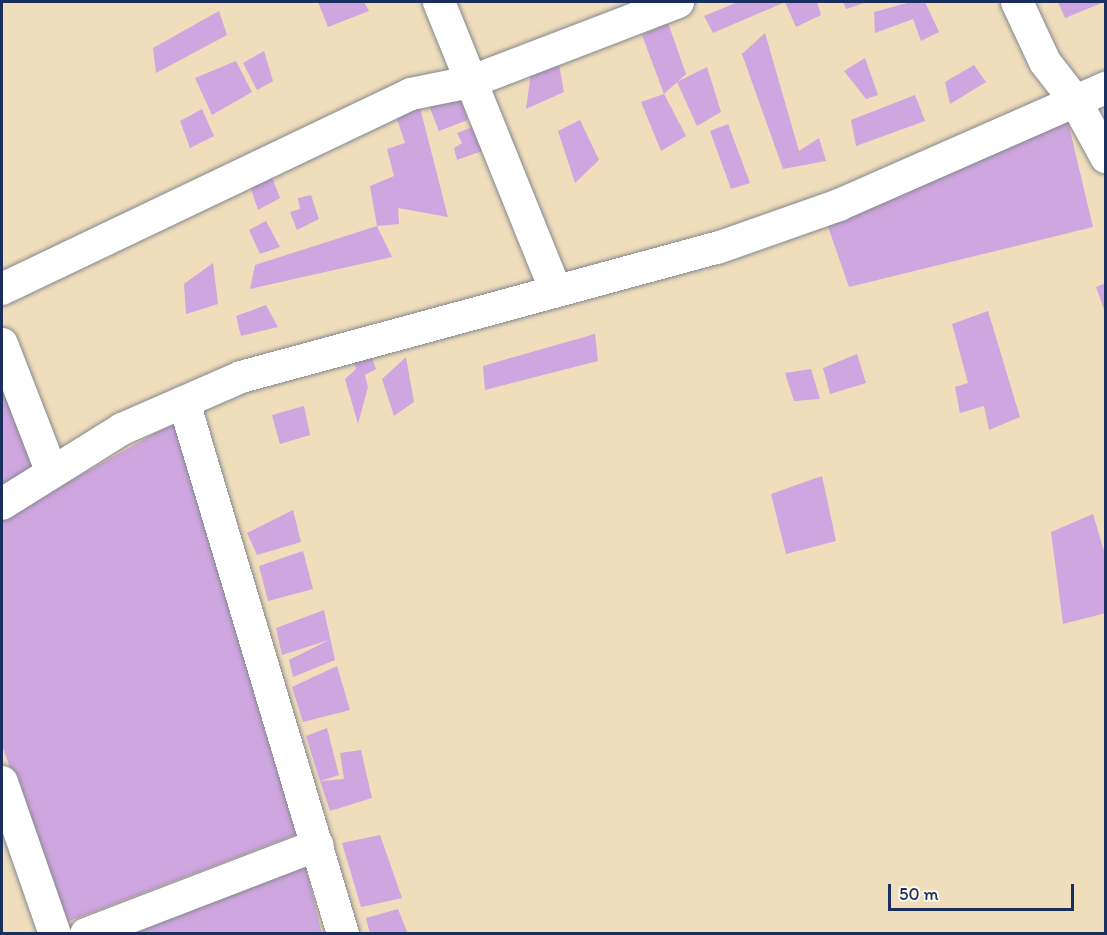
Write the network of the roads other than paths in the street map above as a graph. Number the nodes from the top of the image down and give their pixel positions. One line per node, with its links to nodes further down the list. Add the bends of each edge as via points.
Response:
1 (439, 2): 4 (street)
2 (678, 2): 4 (street)
3 (1017, 2): 6 (street, via 1046,62)
4 (470, 82): 8 (street, via 411,94); 9 (street)
5 (1106, 88): 6 (street)
6 (1076, 102): 7 (street); 9 (street, via 839,205 717,248)
7 (1106, 157)
8 (2, 289)
9 (556, 291): 11 (street, via 241,377)
10 (2, 344): 12 (street)
11 (184, 402): 12 (street, via 122,429); 15 (street)
12 (52, 473): 13 (street)
13 (2, 504)
14 (2, 782): 16 (street)
15 (318, 845): 17 (street); 18 (street)
16 (55, 933)
17 (86, 933)
18 (343, 933)

